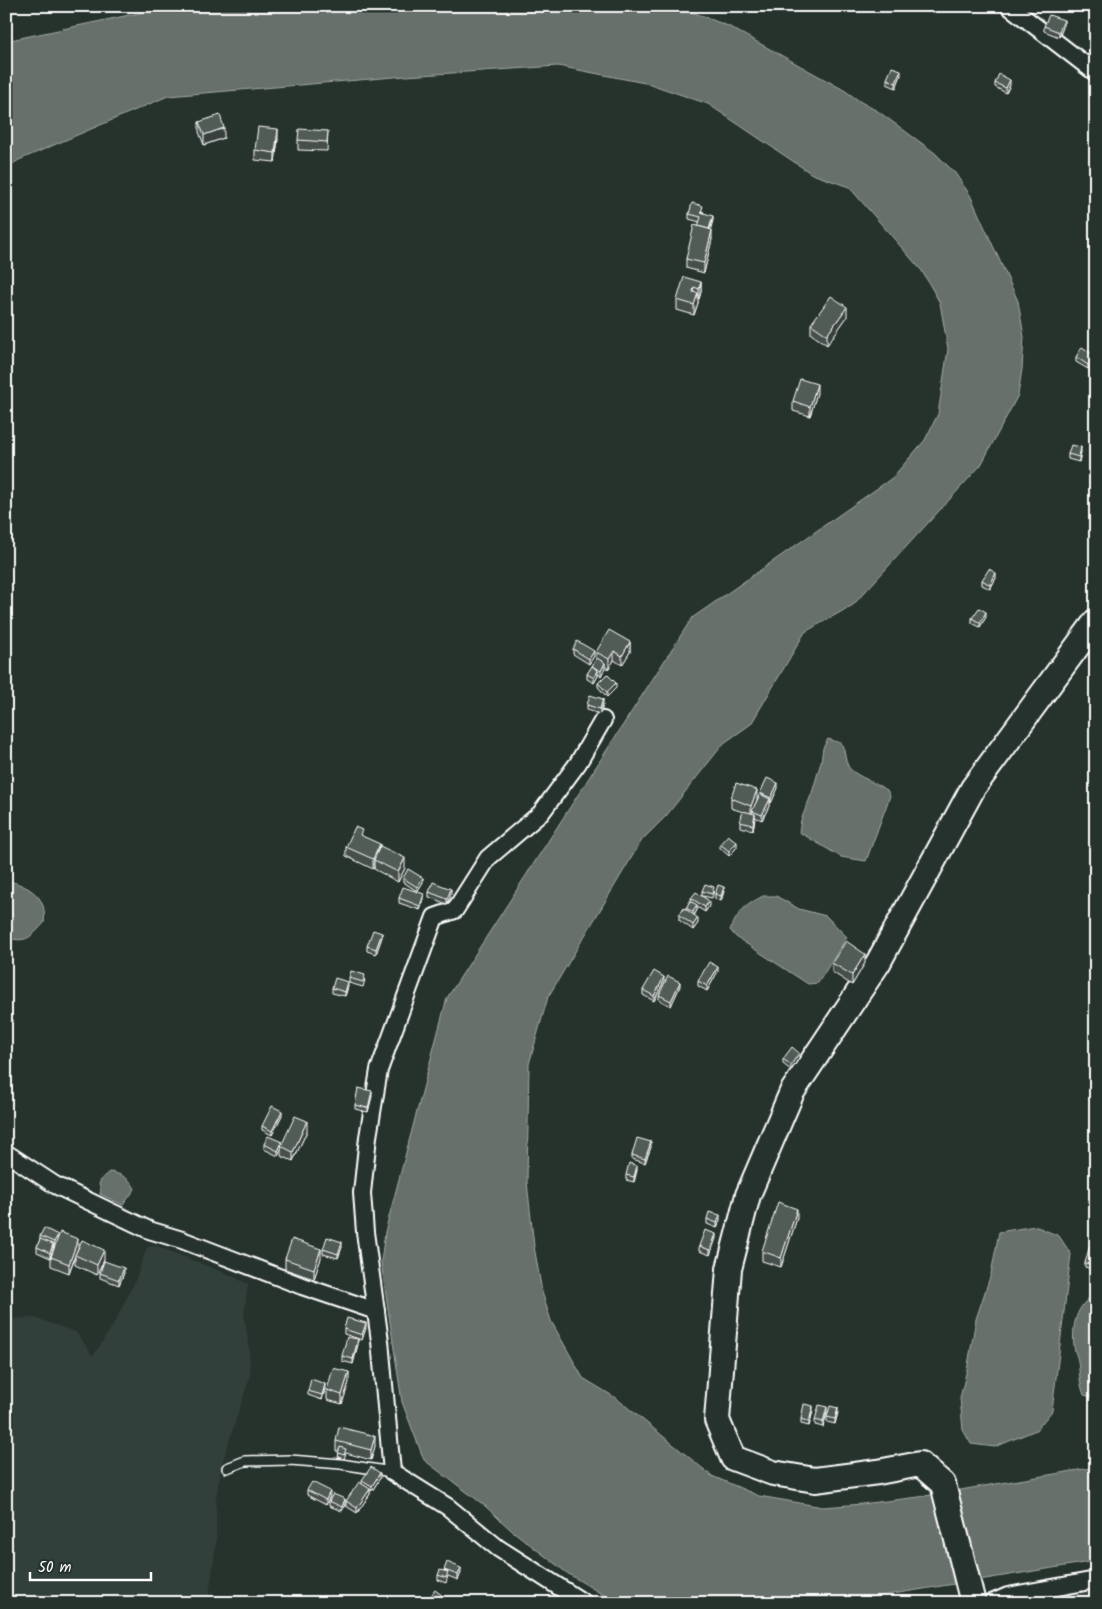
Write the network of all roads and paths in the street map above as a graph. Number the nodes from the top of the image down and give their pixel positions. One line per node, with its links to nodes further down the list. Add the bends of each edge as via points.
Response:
1 (1009, 6): 2 (street)
2 (1096, 73)
3 (1096, 621): 10 (street, via 973,788 878,963 792,1092 748,1195 729,1269 717,1420 733,1458 773,1473 815,1480 920,1464 943,1484)
4 (603, 720): 6 (street, via 578,763 541,813 488,858 455,910 435,917 379,1070 368,1137 362,1193)
5 (6, 1153): 6 (street, via 55,1185 149,1230)
6 (376, 1311): 8 (street)
7 (227, 1468): 8 (lane, via 245,1461 290,1460)
8 (392, 1472): 11 (street, via 448,1507 498,1548)
9 (1096, 1580): 10 (street)
10 (979, 1602)
11 (584, 1603)

